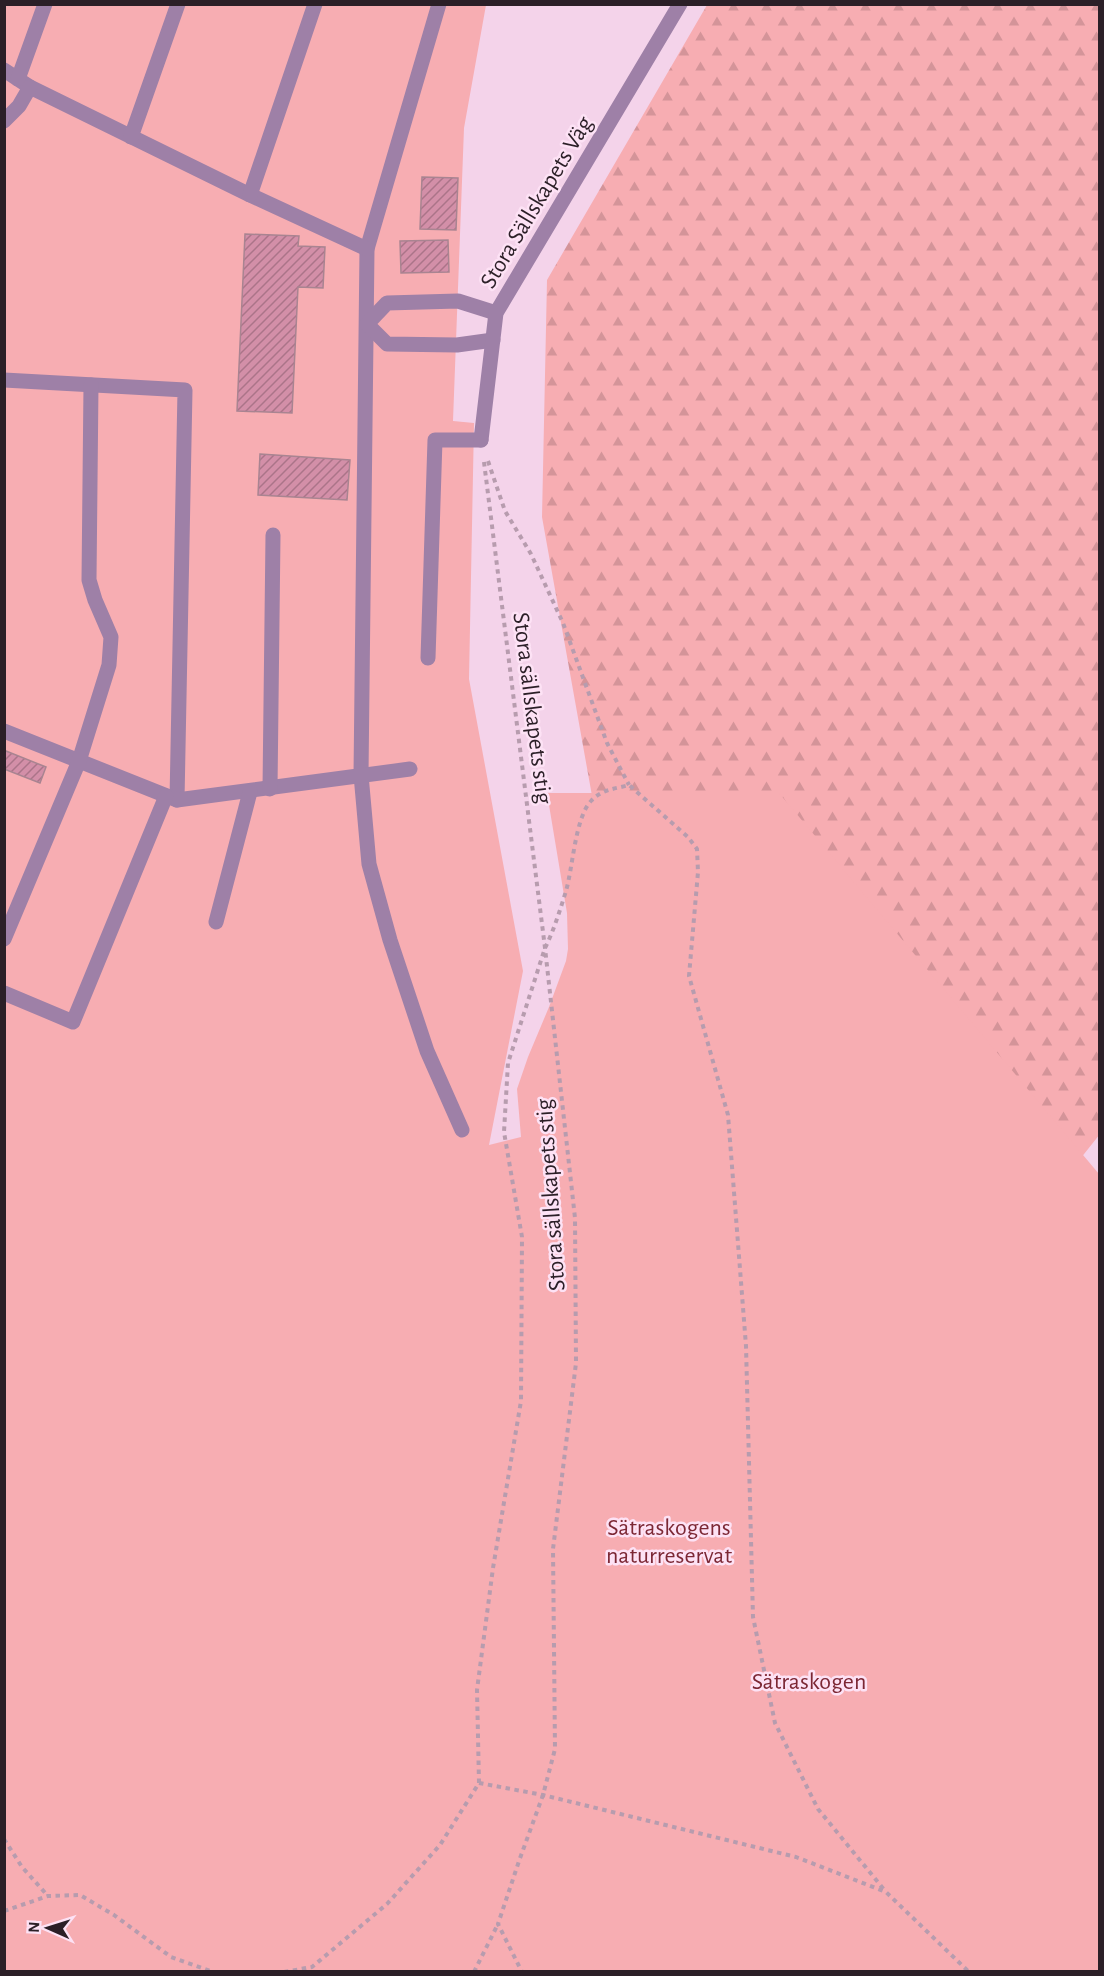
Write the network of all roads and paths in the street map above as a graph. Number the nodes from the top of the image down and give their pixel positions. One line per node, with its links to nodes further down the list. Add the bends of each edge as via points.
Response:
1 (45, 4): 7 (street)
2 (178, 4): 9 (street)
3 (315, 4): 10 (street)
4 (439, 4): 11 (street)
5 (680, 4): 12 (street, Stora Sällskapets Väg)
6 (4, 70): 7 (street)
7 (24, 83): 8 (street, via 20,106); 9 (street)
8 (4, 121)
9 (131, 137): 10 (street)
10 (250, 195): 11 (street)
11 (367, 249): 13 (street)
12 (496, 313): 13 (street, via 458,301 387,303); 14 (street, Stora Sällskapets Väg)
13 (367, 324): 14 (street, via 387,344 457,345); 23 (street)
14 (493, 340): 17 (street, Stora Sällskapets Väg)
15 (4, 380): 16 (street)
16 (92, 385): 21 (street, via 89,580 111,637 109,665); 27 (street, via 185,390)
17 (481, 440): 19 (street, via 435,440); 24 (path, via 505,511 531,554 563,623 607,743); 30 (path, Stora sällskapets stig)
18 (273, 535): 25 (street)
19 (428, 658)
20 (4, 731): 21 (street)
21 (79, 761): 27 (street); 29 (street)
22 (410, 769): 23 (street)
23 (361, 775): 25 (street); 32 (street, via 369,864 390,940 427,1051)
24 (629, 785): 30 (path, via 607,789 583,813 566,892); 36 (path, via 697,849 689,976 728,1115 746,1346 753,1617 775,1723 818,1809)
25 (270, 789): 26 (street)
26 (250, 792): 27 (street); 28 (street)
27 (171, 798): 31 (street, via 74,1022)
28 (216, 922)
29 (4, 939)
30 (545, 948): 33 (path, via 508,1063 504,1132 522,1237 520,1401 477,1689); 34 (path, Stora sällskapets stig, via 575,1218 576,1363 553,1548 555,1749)
31 (4, 993)
32 (462, 1130)
33 (479, 1784): 34 (path); 41 (path, via 440,1845 387,1904 312,1967)
34 (543, 1795): 36 (path, via 796,1857); 39 (path, Stora sällskapets stig)
35 (4, 1839): 37 (path)
36 (886, 1892): 44 (path)
37 (48, 1896): 38 (path); 40 (path, via 80,1895 171,1957)
38 (4, 1911)
39 (498, 1924): 42 (path, Stora sällskapets stig); 43 (path)
40 (213, 1971)
41 (284, 1971)
42 (474, 1971)
43 (522, 1971)
44 (969, 1971)

